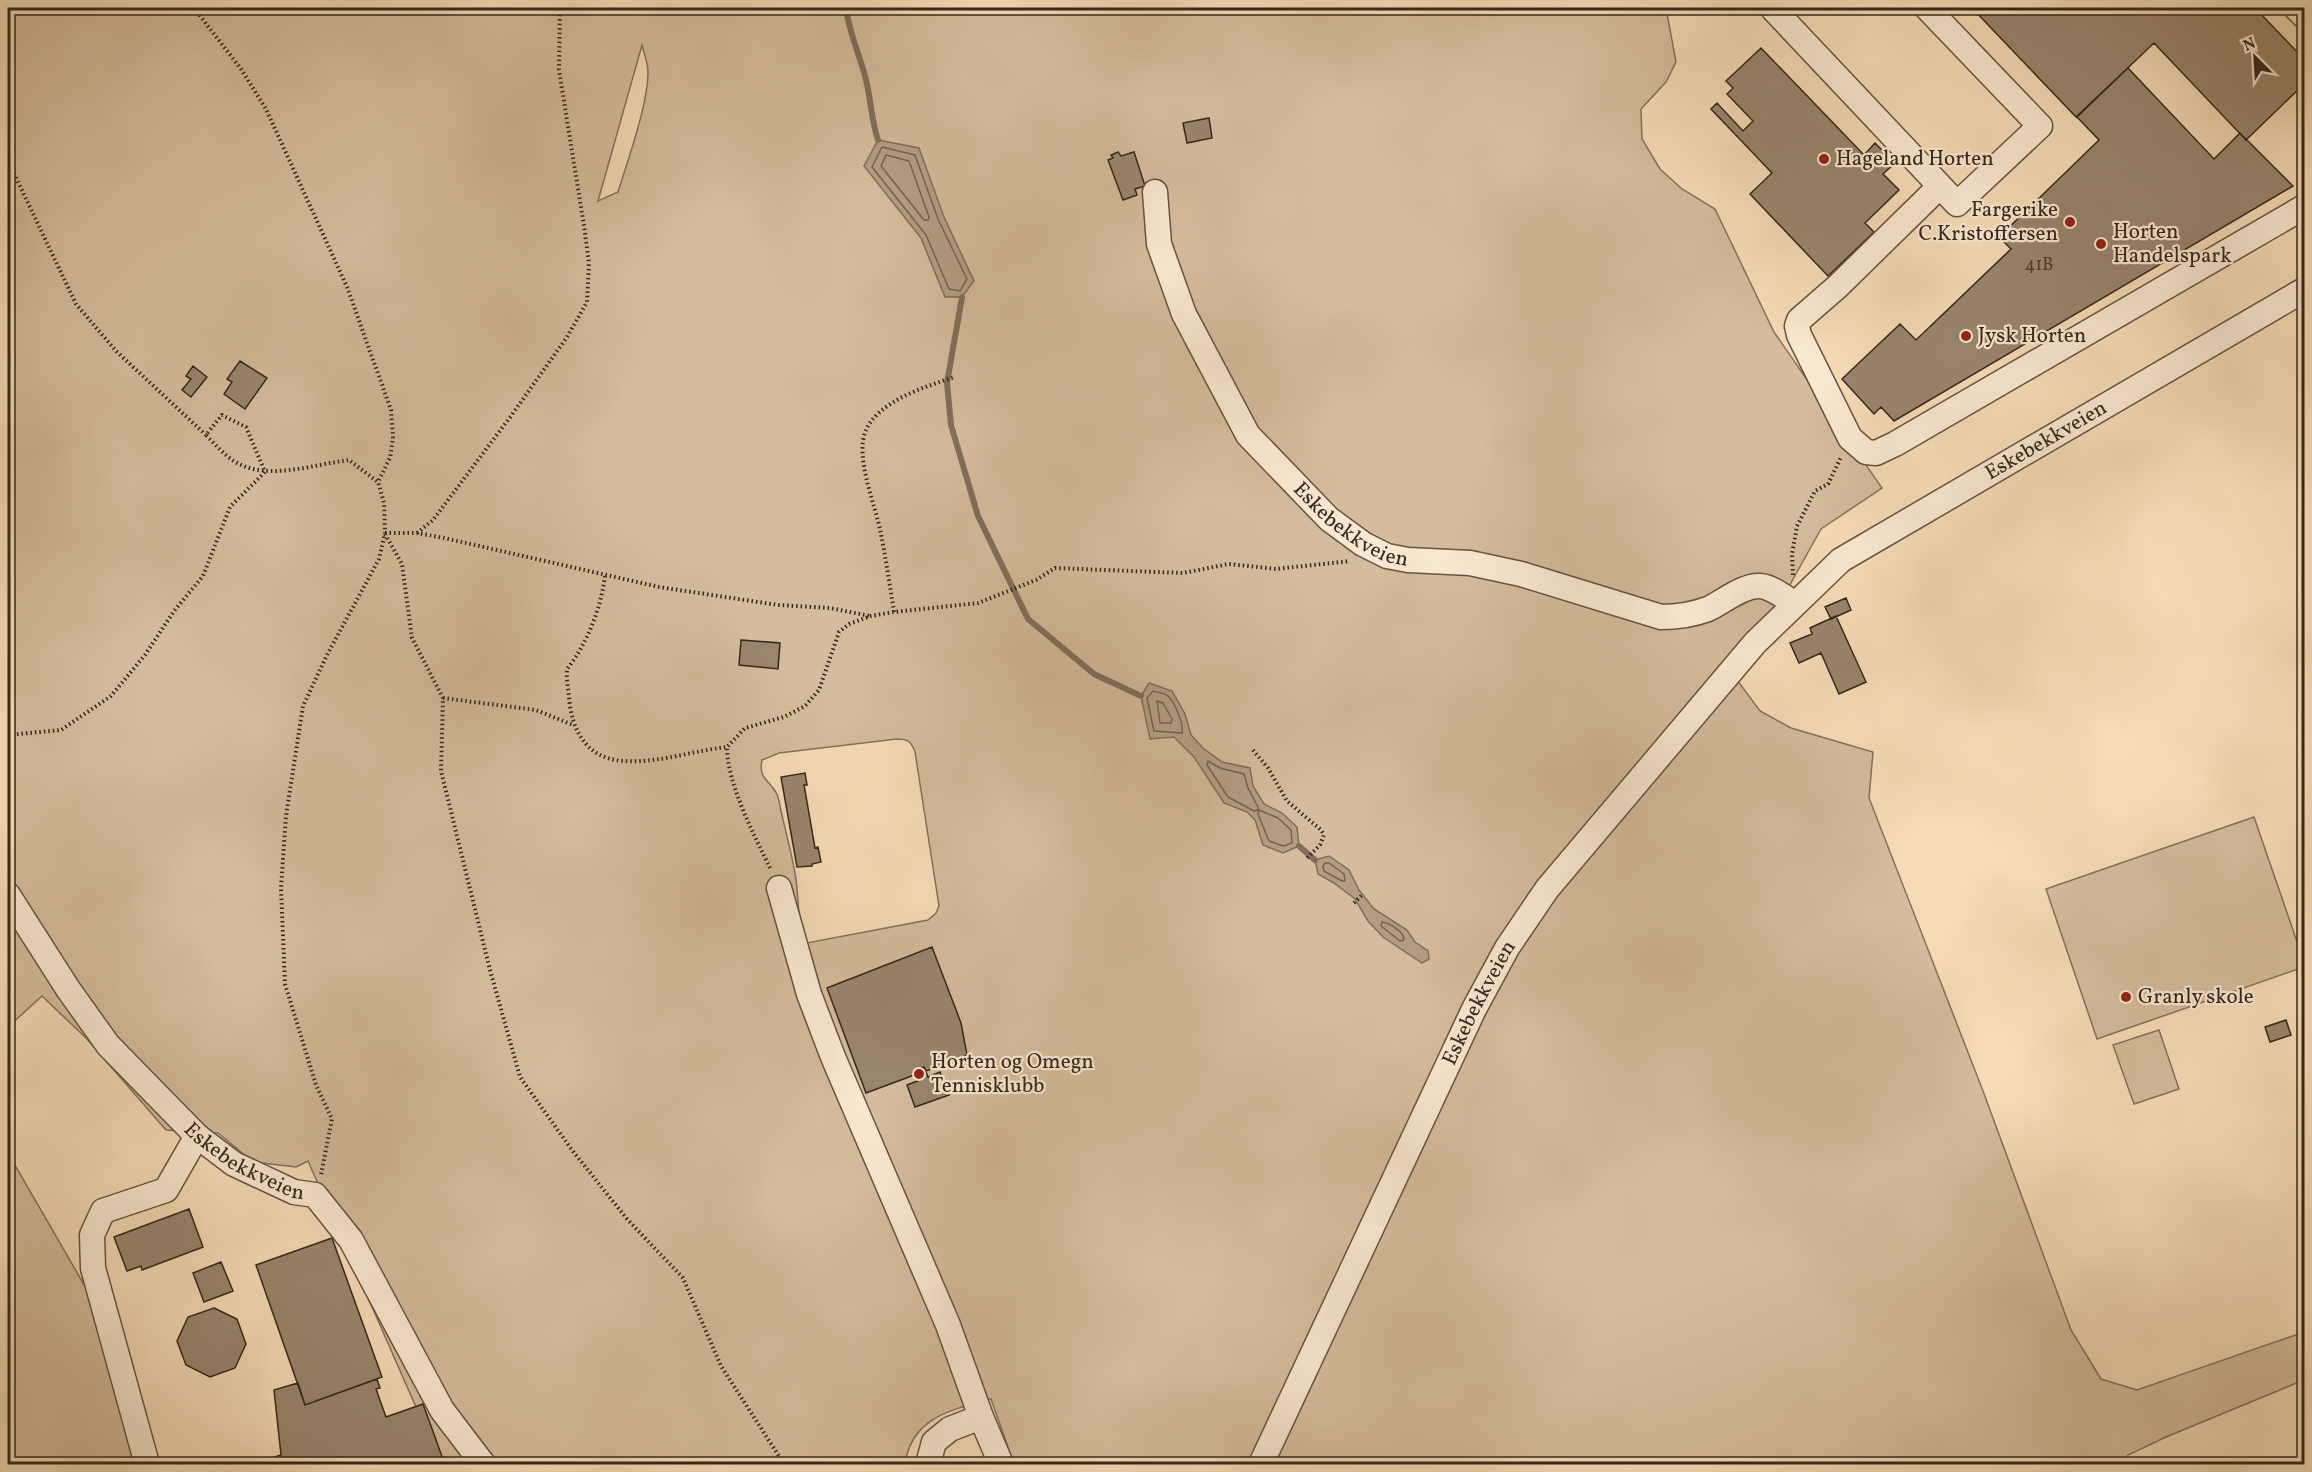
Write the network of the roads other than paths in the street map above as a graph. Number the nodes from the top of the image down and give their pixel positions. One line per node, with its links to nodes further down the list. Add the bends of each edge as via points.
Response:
1 (1927, 8): 5 (street, via 2040,126 1957,204)
2 (2296, 8): 4 (street)
3 (1775, 9): 5 (street)
4 (2304, 16)
5 (1939, 187): 7 (street, via 1797,326 1850,438 1866,452 1876,453 1895,444)
6 (1155, 192): 9 (street, Eskebekkveien, via 1158,244 1184,314 1248,435 1329,519 1363,544 1387,556 1408,560 1470,563 1511,572 1661,617 1683,617 1758,586)
7 (2304, 207)
8 (2304, 290): 9 (street, Eskebekkveien, via 1841,560)
9 (1794, 603): 18 (street, Eskebekkveien, via 1755,643 1547,889 1503,955 1474,1009)
10 (779, 888): 13 (street, via 809,994 833,1057 948,1325)
11 (8, 895): 12 (street, Eskebekkveien, via 108,1045)
12 (197, 1136): 14 (street, via 166,1190 104,1211 92,1235 93,1268); 15 (street, Eskebekkveien, via 234,1164 294,1192 315,1195 351,1240 442,1410)
13 (981, 1417): 16 (street, via 950,1429 934,1442); 17 (street)
14 (147, 1464)
15 (483, 1464)
16 (928, 1464)
17 (1001, 1464)
18 (1261, 1464)

